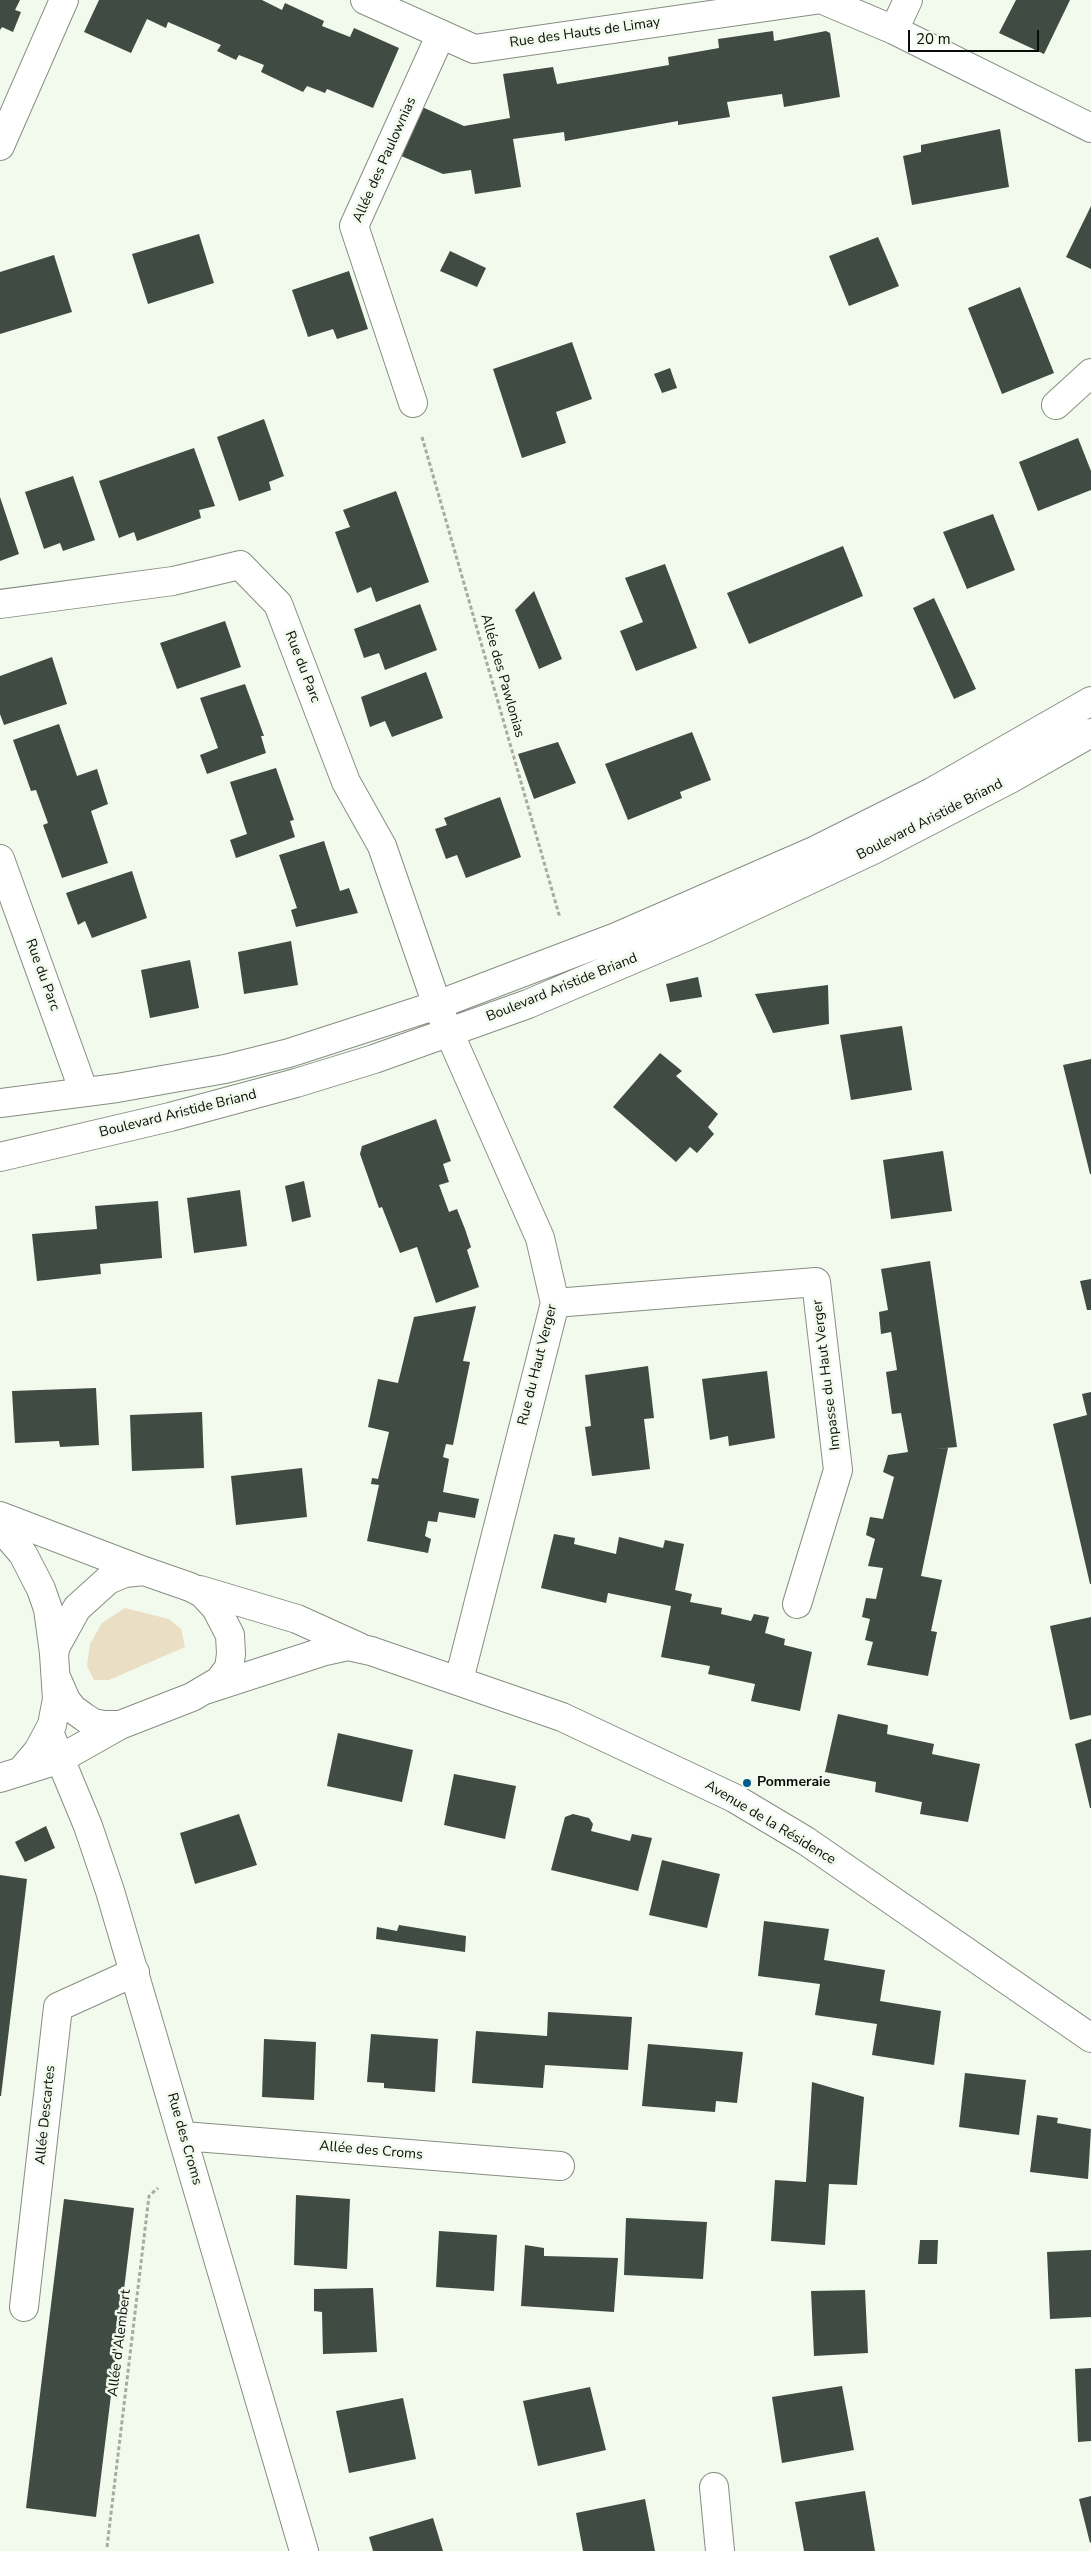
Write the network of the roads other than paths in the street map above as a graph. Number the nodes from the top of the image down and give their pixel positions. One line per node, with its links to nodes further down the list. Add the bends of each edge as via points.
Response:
1 (64, 0): 9 (street)
2 (365, 0): 7 (street, Rue des Hauts de Limay)
3 (815, 0): 7 (street, Rue des Hauts de Limay, via 474,49)
4 (823, 0): 6 (street)
5 (908, 0): 6 (street)
6 (894, 30): 8 (street)
7 (441, 34): 11 (street, Allée des Paulownias, via 354,226)
8 (1091, 128)
9 (0, 146)
10 (1091, 373): 12 (street)
11 (412, 403)
12 (1056, 405)
13 (0, 604): 17 (street, Rue du Parc, via 173,581 240,564 278,604 346,782 382,846)
14 (1091, 701): 17 (street, Boulevard Aristide Briand, via 932,792 816,850 575,953)
15 (1091, 733): 18 (street, Boulevard Aristide Briand, via 939,816 794,887 626,963)
16 (0, 859): 19 (street, Rue du Parc)
17 (437, 1006): 18 (street, Rue du Haut Verger); 19 (street, Boulevard Aristide Briand, via 289,1053 224,1069)
18 (449, 1034): 21 (street, Boulevard Aristide Briand, via 296,1083); 22 (street, Rue du Haut Verger, via 540,1238)
19 (84, 1092): 20 (street, Boulevard Aristide Briand)
20 (0, 1103)
21 (0, 1157)
22 (555, 1303): 27 (street, Impasse du Haut Verger, via 816,1282 838,1470); 30 (street, Rue du Haut Verger)
23 (0, 1516): 25 (street)
24 (0, 1527): 29 (street, via 23,1554 41,1589 50,1618)
25 (144, 1571): 26 (street); 29 (street, via 116,1576 87,1597 63,1630)
26 (190, 1587): 28 (street, Avenue de la Résidence, via 297,1619); 31 (street, via 202,1593 216,1608 230,1635 229,1668 219,1681)
27 (797, 1604)
28 (360, 1648): 30 (street, Avenue de la Résidence); 31 (street, Avenue de la Résidence, via 348,1646 325,1650)
29 (55, 1666): 32 (street, via 73,1709 93,1723); 33 (street, via 56,1709)
30 (459, 1680): 37 (street, Avenue de la Résidence, via 562,1717 734,1798 806,1841)
31 (205, 1690): 32 (street)
32 (120, 1725): 34 (street)
33 (49, 1732): 34 (street, Rue des Croms); 35 (street, via 32,1761)
34 (61, 1759): 35 (street); 36 (street, Rue des Croms, via 91,1836)
35 (11, 1774)
36 (135, 1972): 38 (street, Rue des Croms); 40 (street, Allée Descartes, via 58,2007)
37 (1091, 2038)
38 (186, 2147): 39 (street, Allée des Croms); 42 (street, Rue des Croms)
39 (560, 2166)
40 (24, 2307)
41 (714, 2487): 43 (street)
42 (304, 2551)
43 (720, 2551)

